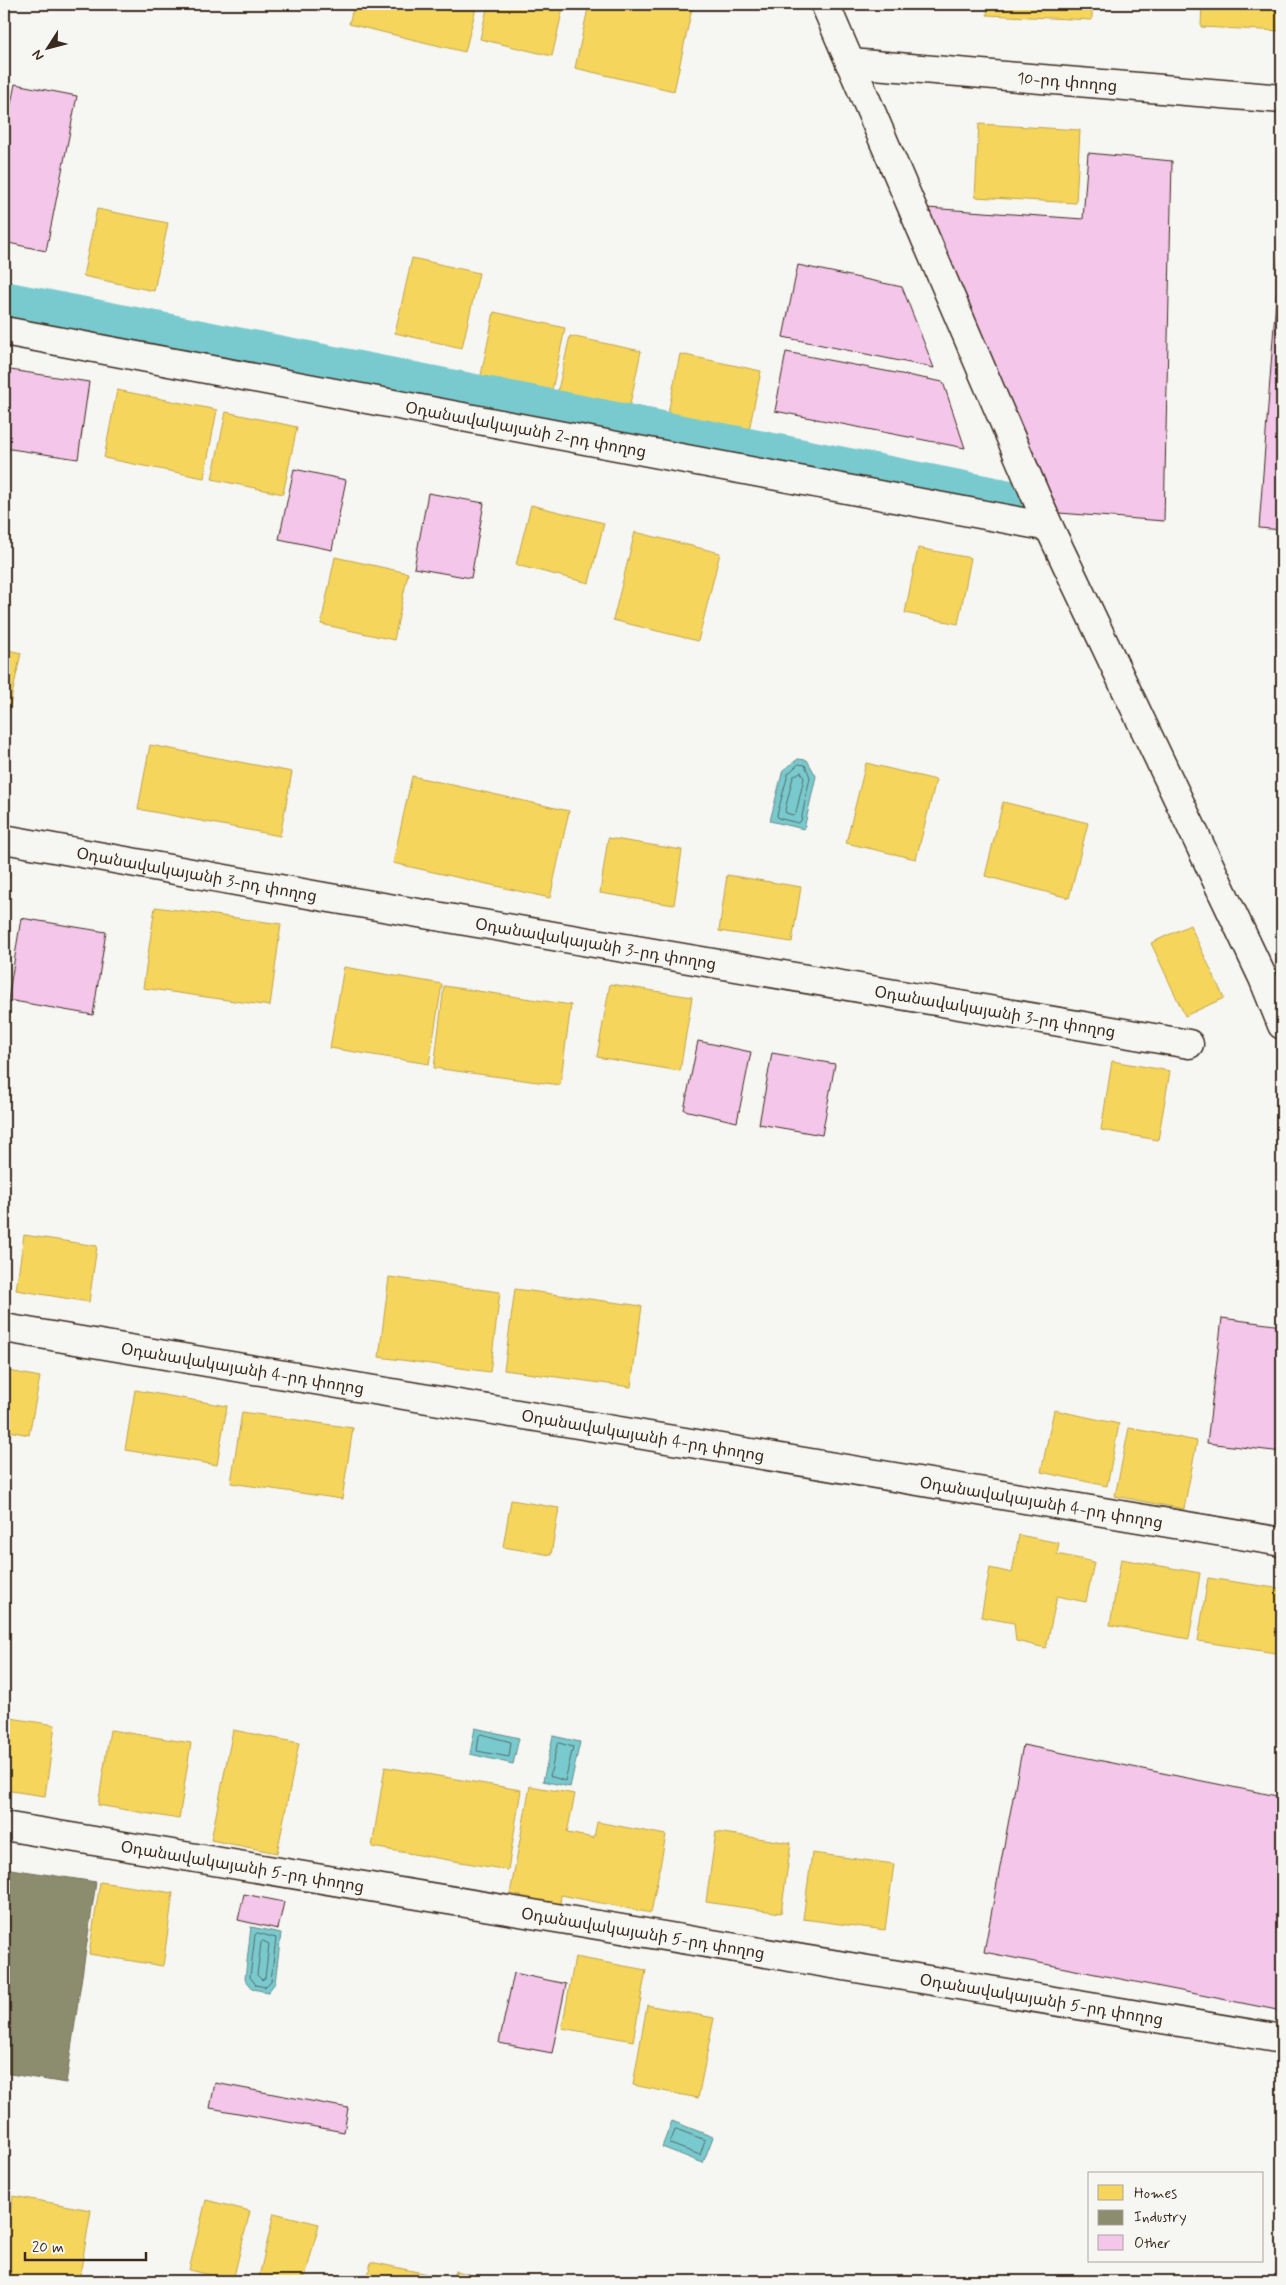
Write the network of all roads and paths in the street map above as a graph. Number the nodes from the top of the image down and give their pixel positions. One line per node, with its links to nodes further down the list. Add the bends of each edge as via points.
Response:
1 (825, 4): 2 (street)
2 (850, 63): 3 (street, 10-րդ փողոց); 5 (street)
3 (1282, 99)
4 (4, 331): 5 (street, Օդանավակայանի 2-րդ փողոց)
5 (1049, 527): 7 (street)
6 (4, 839): 9 (street, Օդանավակայանի 3-րդ փողոց, via 330,898)
7 (1273, 982): 8 (street)
8 (1282, 1025)
9 (1189, 1044)
10 (4, 1328): 11 (street, Օդանավակայանի 4-րդ փողոց)
11 (1282, 1542)
12 (4, 1826): 13 (street, Օդանավակայանի 5-րդ փողոց)
13 (1282, 2039)

